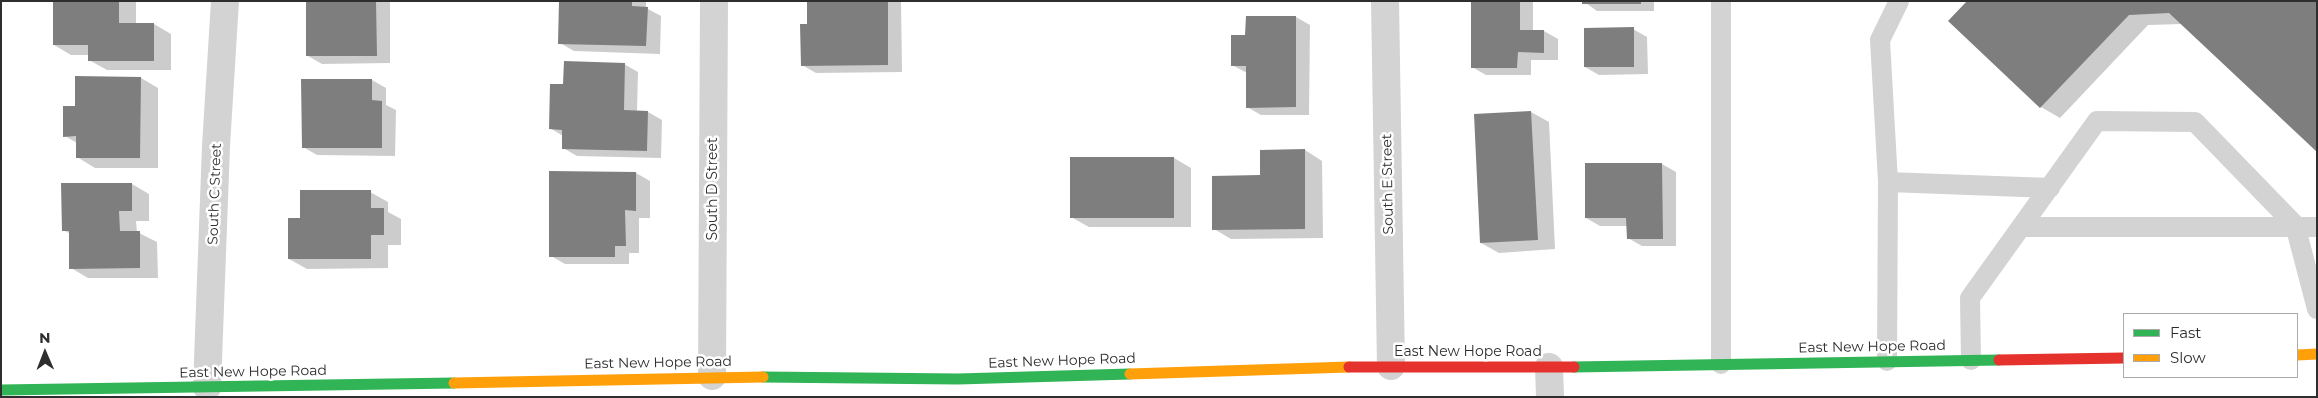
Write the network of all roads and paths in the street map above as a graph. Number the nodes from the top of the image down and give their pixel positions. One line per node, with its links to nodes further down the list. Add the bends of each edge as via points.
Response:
1 (225, 1): 21 (street, South C Street)
2 (714, 1): 20 (street, South D Street)
3 (1385, 1): 18 (street, South E Street)
4 (1721, 1): 17 (lane)
5 (1899, 1): 6 (lane, via 1880,40)
6 (1888, 182): 7 (lane); 16 (lane)
7 (2050, 188): 8 (lane, via 2097,121 2195,122); 9 (lane)
8 (2295, 226): 9 (lane); 10 (lane); 11 (lane)
9 (2022, 227): 15 (lane, via 1970,298)
10 (2317, 227)
11 (2317, 309)
12 (2298, 354): 13 (street)
13 (2317, 354)
14 (2123, 358): 15 (street, East New Hope Road)
15 (1971, 360): 16 (street, East New Hope Road)
16 (1887, 361): 17 (street, East New Hope Road)
17 (1721, 364): 19 (street, East New Hope Road)
18 (1391, 366): 19 (street, East New Hope Road); 20 (street, East New Hope Road, via 958,379)
19 (1549, 367): 23 (street)
20 (712, 376): 21 (street, East New Hope Road)
21 (207, 388): 22 (street, East New Hope Road)
22 (1, 390)
23 (1550, 397)

